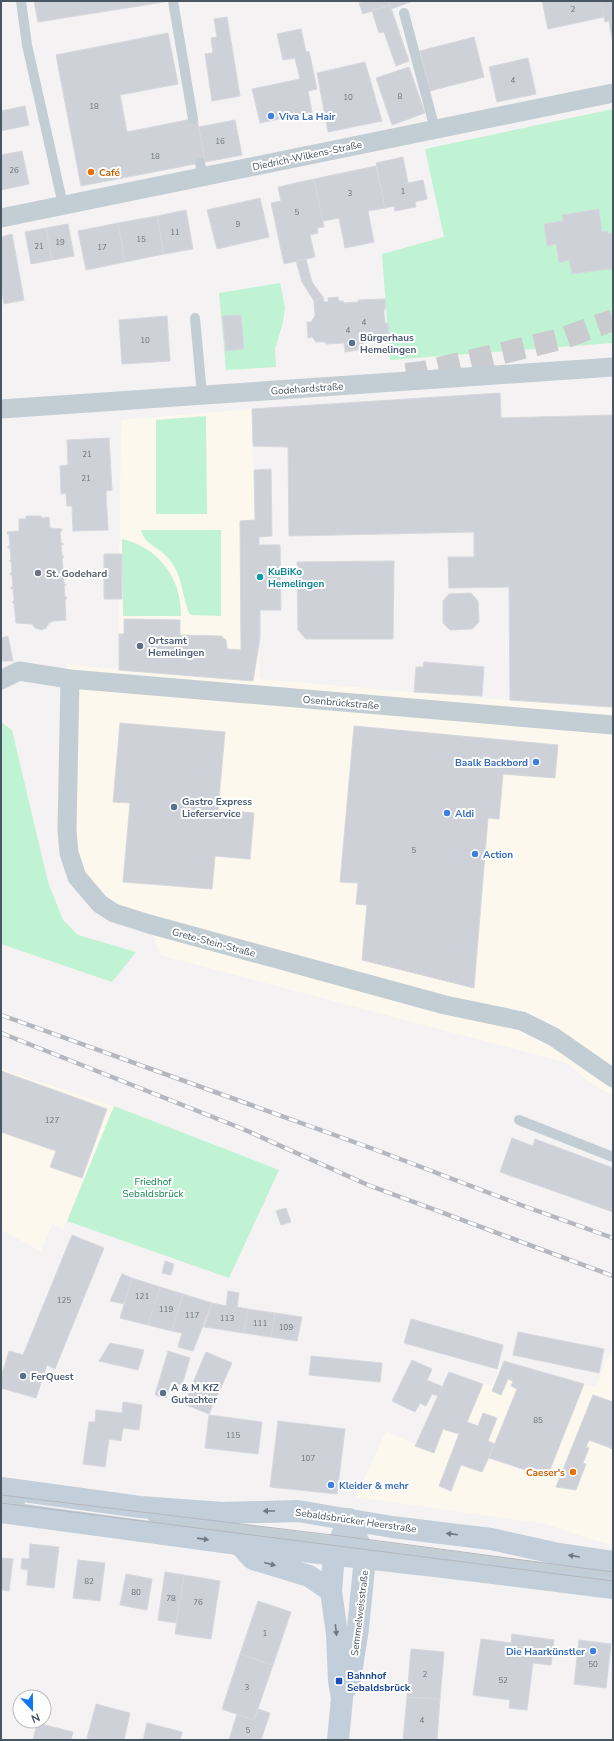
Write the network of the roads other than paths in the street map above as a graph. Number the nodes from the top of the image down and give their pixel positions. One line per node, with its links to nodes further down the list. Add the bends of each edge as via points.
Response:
1 (21, 1): 7 (lane, via 27,45)
2 (174, 1): 5 (lane)
3 (404, 13): 6 (lane)
4 (613, 93): 6 (street, Diedrich-Wilkens-Straße)
5 (193, 119)
6 (435, 129): 7 (street, Diedrich-Wilkens-Straße, via 202,170)
7 (63, 205): 8 (street, Diedrich-Wilkens-Straße)
8 (1, 218)
9 (195, 318): 11 (lane)
10 (613, 367): 11 (street, Godehardstraße)
11 (202, 395): 12 (street, Godehardstraße)
12 (1, 409)
13 (70, 679): 14 (street, via 19,671); 15 (street, Osenbrückstraße); 16 (street, Grete-Stein-Straße, via 67,831 69,853 77,877 100,904 114,913 149,924 445,1004 522,1021 554,1037)
14 (1, 680)
15 (613, 725)
16 (613, 1078)
17 (520, 1120): 18 (lane)
18 (613, 1157)
19 (1, 1488): 24 (main road, Sebaldsbrücker Heerstraße, one-way to 19, via 298,1511 222,1513 140,1507)
20 (1, 1499): 21 (lane)
21 (32, 1503)
22 (85, 1510): 26 (lane)
23 (1, 1512): 25 (main road, one-way to 25)
24 (349, 1519): 26 (main road, Semmelweisstraße); 27 (main road, Sebaldsbrücker Heerstraße, one-way to 24, via 490,1539)
25 (238, 1544): 26 (main road); 30 (main road, one-way to 30, via 253,1559 309,1576)
26 (350, 1549): 28 (lane); 29 (main road); 30 (main road, Semmelweisstraße); 31 (main road, Semmelweisstraße, via 358,1628 350,1680)
27 (613, 1562)
28 (613, 1577)
29 (613, 1588)
30 (331, 1591): 31 (main road, Semmelweisstraße, one-way to 31)
31 (342, 1698): 32 (main road, Semmelweisstraße)
32 (338, 1740)

